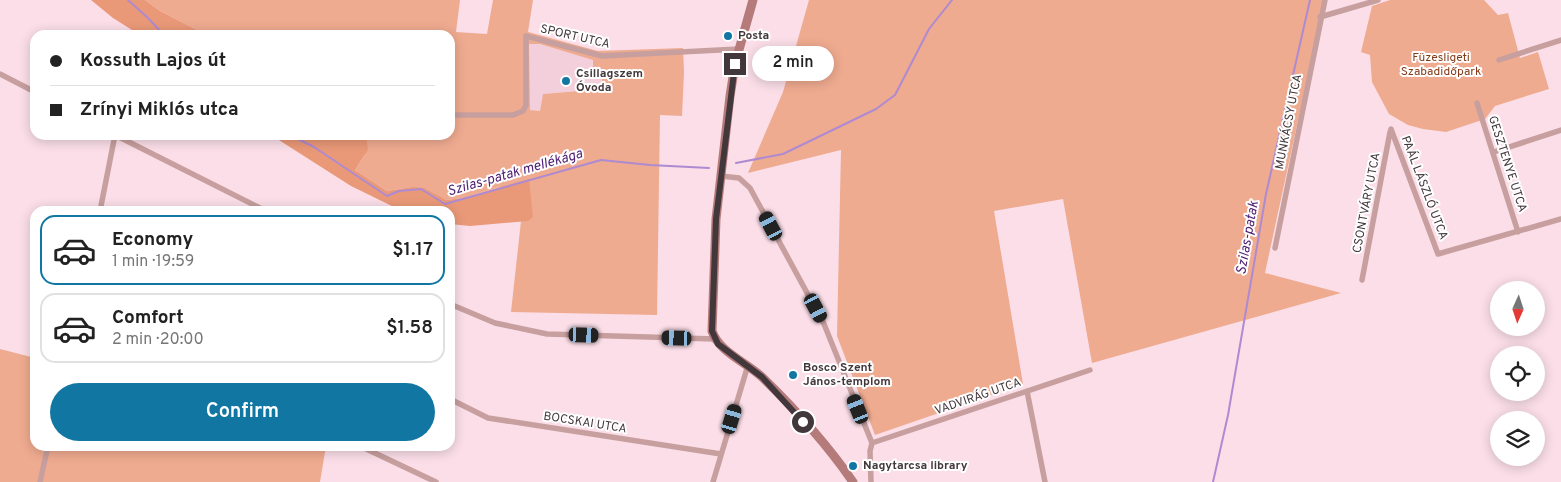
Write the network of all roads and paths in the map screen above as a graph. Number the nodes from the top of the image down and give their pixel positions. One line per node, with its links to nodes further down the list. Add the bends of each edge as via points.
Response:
1 (753, 0): 6 (main road)
2 (1324, 0): 4 (street, MUNKÁCSY UTCA)
3 (1378, 0): 4 (street)
4 (1320, 17): 22 (street, MUNKÁCSY UTCA)
5 (1561, 40): 7 (street)
6 (739, 49): 11 (street, SPORT UTCA, via 602,56 526,36 526,105 523,111 514,115); 17 (main road, via 732,80)
7 (1499, 60)
8 (0, 74): 9 (street)
9 (30, 89)
10 (1477, 103): 16 (street, GESZTENYE UTCA)
11 (455, 115)
12 (1391, 129): 21 (street, PAÁL LÁSZLÓ UTCA, via 1438,254); 23 (street, CSONTVÁRY UTCA)
13 (1561, 130): 16 (street)
14 (114, 140): 18 (street)
15 (125, 140): 19 (street)
16 (1494, 152): 21 (street, GESZTENYE UTCA)
17 (721, 174): 25 (main road, via 711,325); 30 (street, via 739,178 750,188 763,209 824,324)
18 (101, 206)
19 (256, 206)
20 (1561, 219): 21 (street)
21 (1518, 232)
22 (1275, 248)
23 (1362, 280)
24 (455, 306): 25 (street, via 496,323 546,334)
25 (715, 339): 26 (main road)
26 (748, 365): 33 (street); 37 (main road, via 834,454)
27 (1090, 370): 28 (street, VADVIRÁG UTCA)
28 (1027, 391): 30 (street, VADVIRÁG UTCA); 39 (street)
29 (455, 402): 33 (street, BOCSKAI UTCA, via 488,418)
30 (872, 443): 38 (street)
31 (47, 451): 34 (street)
32 (371, 451): 35 (street)
33 (721, 454): 36 (street)
34 (40, 482)
35 (436, 482)
36 (713, 482)
37 (853, 482)
38 (871, 482)
39 (1045, 482)

